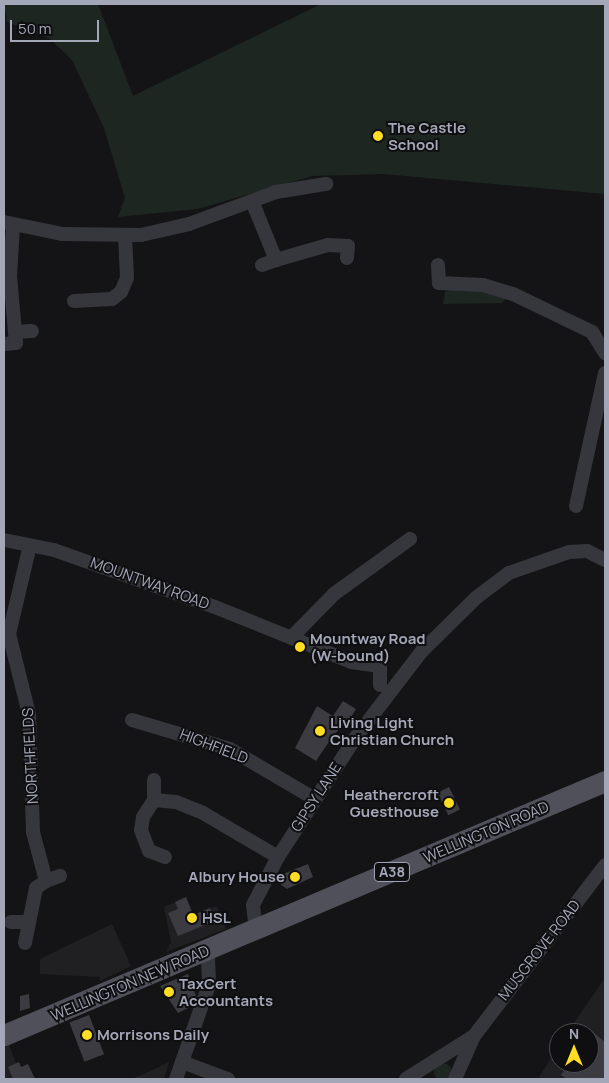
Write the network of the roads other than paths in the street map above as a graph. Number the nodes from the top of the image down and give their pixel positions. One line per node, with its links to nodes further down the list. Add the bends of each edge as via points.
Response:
1 (326, 184): 2 (street)
2 (252, 201): 4 (street, via 189,224); 5 (street, via 269,263 318,247)
3 (8, 223): 4 (street, via 62,234); 9 (street)
4 (125, 236): 7 (street, via 127,278 121,292 112,299)
5 (348, 246)
6 (438, 265): 11 (street, via 439,289 483,285 513,294 571,319 592,332)
7 (74, 301)
8 (32, 331): 9 (street)
9 (15, 332): 10 (street, via 16,343)
10 (4, 344)
11 (605, 350)
12 (605, 373): 13 (street)
13 (576, 506)
14 (410, 539): 18 (street, via 334,594)
15 (4, 540): 16 (street, MOUNTWAY ROAD)
16 (30, 544): 18 (street, MOUNTWAY ROAD); 29 (street, NORTHFIELDS, via 9,634 28,706 33,832)
17 (605, 560): 23 (street, GIPSY LANE, via 587,551 569,552 509,573 477,597 422,651)
18 (292, 637): 19 (street, MOUNTWAY ROAD, via 351,662 380,666)
19 (380, 685)
20 (132, 720): 23 (street, HIGHFIELD, via 230,749)
21 (154, 780): 24 (street)
22 (605, 781): 32 (main road, WELLINGTON ROAD / A38)
23 (315, 799): 26 (street, GIPSY LANE)
24 (154, 800): 25 (street, via 143,817 141,830 145,855); 26 (street, via 176,802 203,813)
25 (165, 857)
26 (278, 857): 32 (street, GIPSY LANE, via 253,905)
27 (605, 865): 36 (street, MUSGROVE ROAD)
28 (60, 876): 29 (street)
29 (46, 881): 31 (street, via 36,888)
30 (11, 922): 31 (street)
31 (25, 922): 33 (street)
32 (256, 930): 34 (main road, WELLINGTON NEW ROAD / A38)
33 (25, 943)
34 (208, 950): 35 (main road, WELLINGTON NEW ROAD / A38); 37 (street, via 209,985)
35 (4, 1035)
36 (474, 1036): 40 (street, MUSGROVE ROAD); 41 (street, MUSGROVE ROAD)
37 (182, 1062): 38 (street); 39 (street)
38 (176, 1079)
39 (228, 1079)
40 (406, 1079)
41 (455, 1079)

